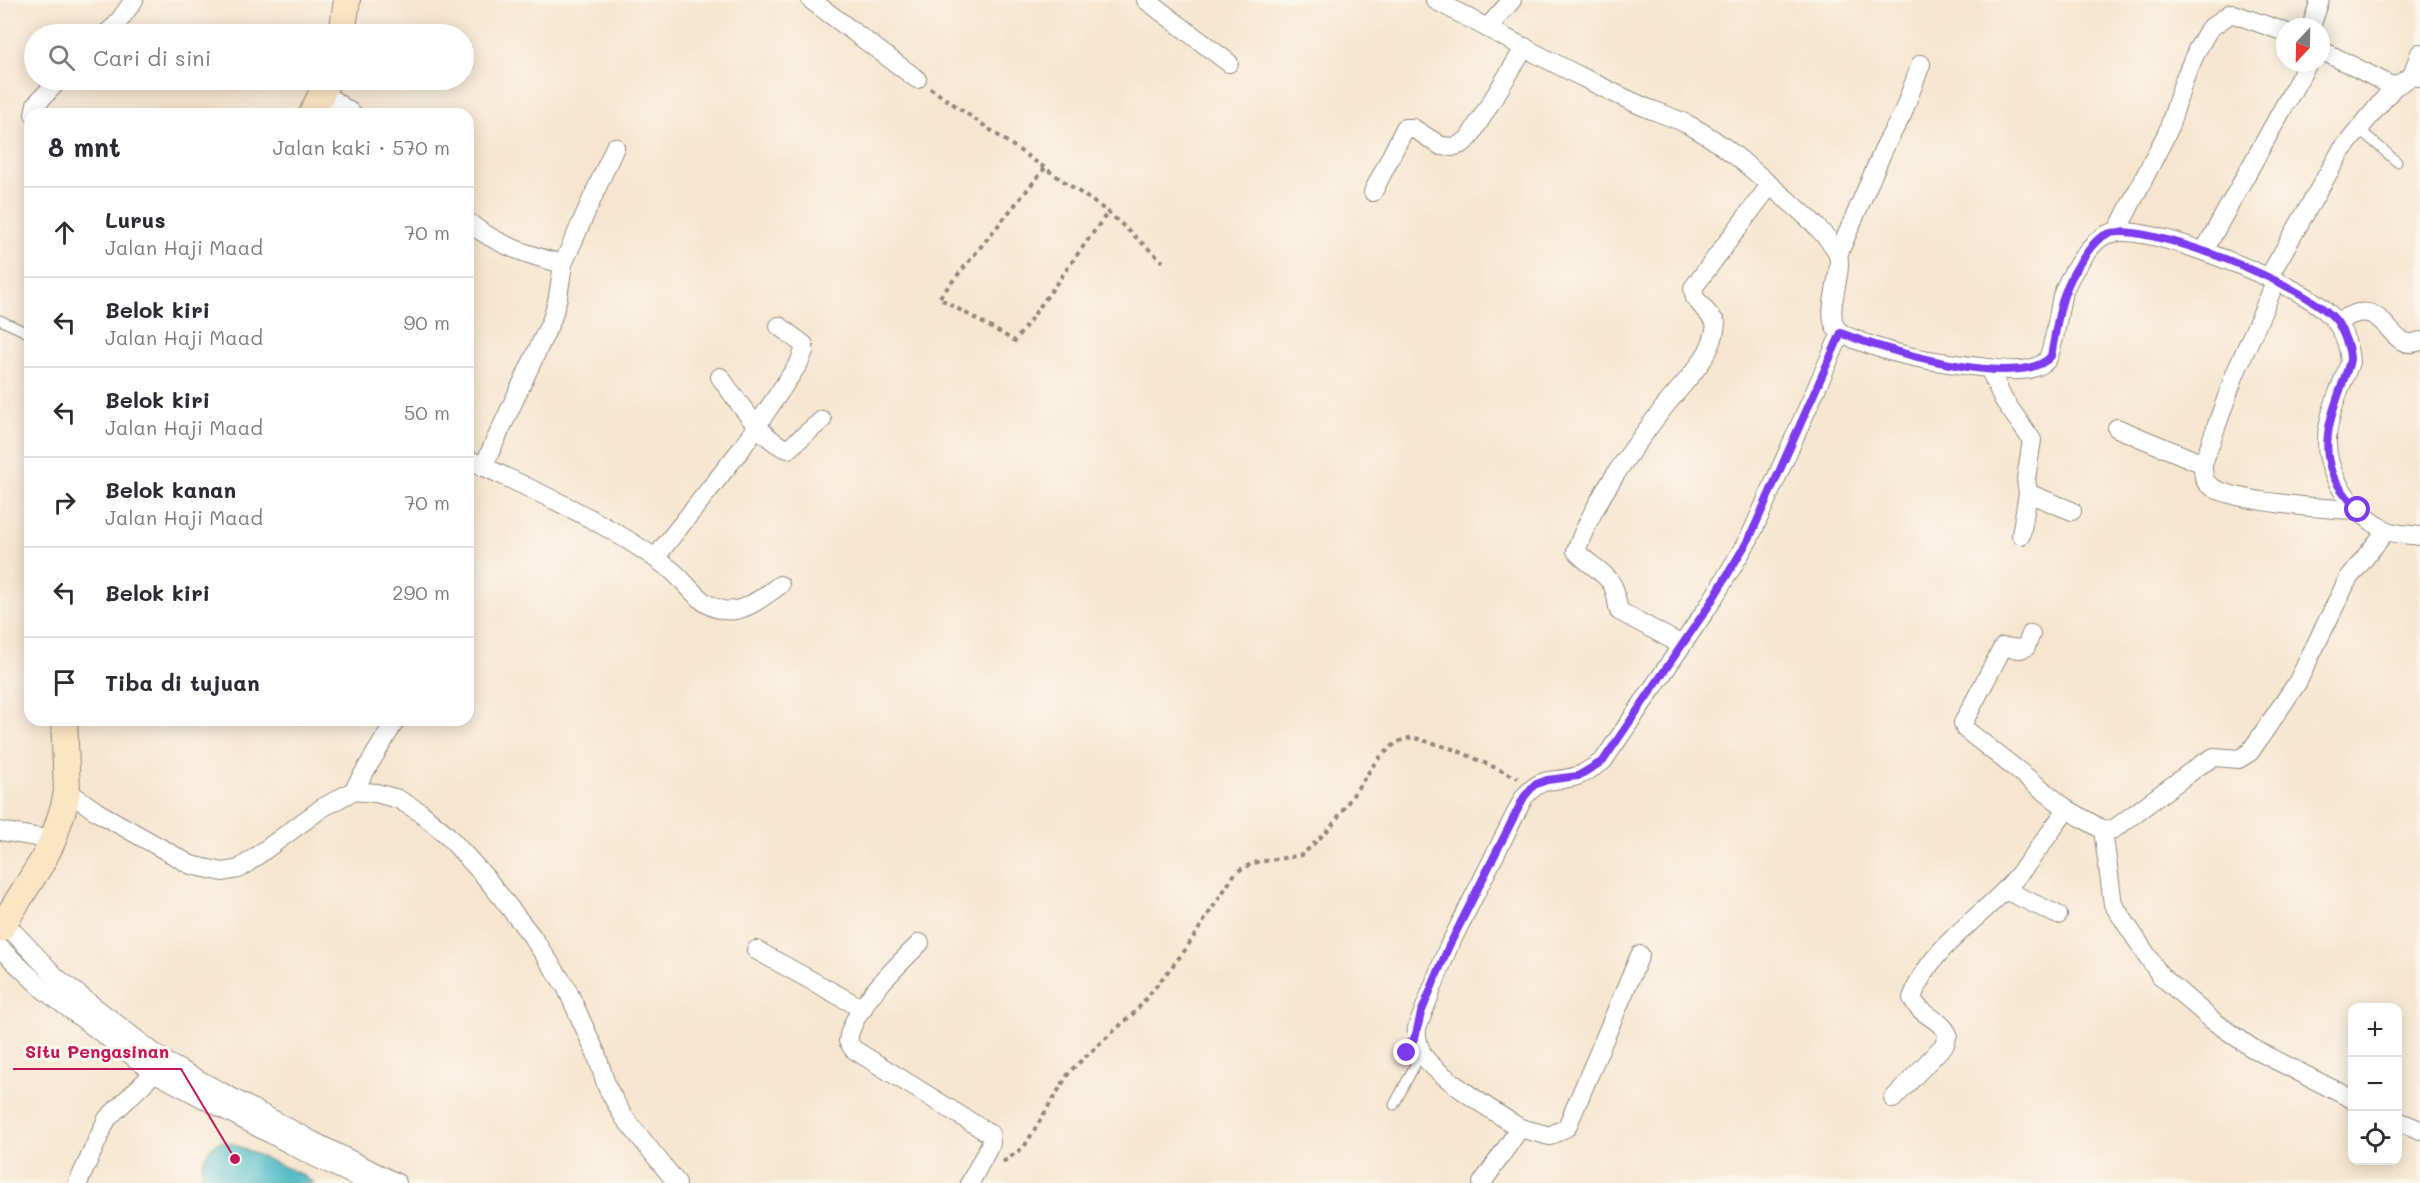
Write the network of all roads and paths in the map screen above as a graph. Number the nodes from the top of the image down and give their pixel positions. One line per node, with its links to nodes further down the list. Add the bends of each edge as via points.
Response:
1 (134, 0): 9 (street)
2 (347, 0): 10 (main road)
3 (811, 0): 20 (street)
4 (1146, 0): 16 (street)
5 (1435, 0): 11 (street)
6 (2320, 0): 8 (street)
7 (1508, 1): 11 (street)
8 (2314, 18)
9 (117, 24)
10 (343, 24)
11 (1487, 28): 13 (street)
12 (2276, 29): 34 (street, via 2231,13 2209,29 2184,80 2168,131)
13 (1525, 47): 30 (street, via 1715,140); 31 (street, via 1469,138 1452,147 1440,146 1413,128 1405,128)
14 (2420, 53): 19 (street)
15 (2330, 55): 21 (street)
16 (1228, 63)
17 (1921, 64): 36 (street)
18 (2303, 72): 35 (street)
19 (2416, 76): 21 (street)
20 (917, 79): 29 (path)
21 (2394, 87): 26 (street)
22 (49, 90): 24 (street)
23 (320, 95): 25 (street)
24 (35, 108)
25 (343, 108)
26 (2358, 128): 28 (lane); 39 (street, via 2341,151)
27 (615, 147): 38 (street)
28 (2397, 162)
29 (1045, 168): 32 (path); 32 (path, via 939,298 1014,341)
30 (1770, 185): 36 (street, via 1814,224); 62 (street, via 1693,288 1695,298 1716,322 1715,338 1708,352 1600,499 1576,551 1612,586 1619,610)
31 (1373, 192)
32 (1108, 212): 37 (path)
33 (474, 226): 38 (street, via 499,243)
34 (2118, 231): 35 (street); 46 (street, via 2095,243 2063,292 2049,358 2035,368)
35 (2204, 251): 39 (street)
36 (1838, 255): 44 (street, via 1833,311 1834,325)
37 (1163, 262)
38 (563, 264): 51 (street, via 552,319)
39 (2272, 279): 41 (street, via 2305,295); 52 (street)
40 (0, 320): 43 (lane)
41 (2338, 322): 45 (street, via 2353,312 2365,311 2404,343); 54 (street, via 2350,362 2329,423 2327,450 2333,474)
42 (779, 326): 49 (street, via 804,345 804,351)
43 (24, 331)
44 (1841, 333): 46 (street, via 1919,359); 62 (street, via 1750,537)
45 (2420, 341)
46 (1989, 368): 53 (street, via 2003,399 2032,440 2026,479)
47 (720, 377): 49 (street)
48 (822, 420): 49 (street, via 788,448 777,445)
49 (758, 426): 59 (street)
50 (2117, 428): 52 (street)
51 (475, 463): 59 (street, via 589,518)
52 (2203, 464): 54 (street, via 2208,485 2226,494)
53 (2028, 493): 55 (street); 57 (street)
54 (2358, 510): 56 (street)
55 (2072, 511)
56 (2386, 531): 58 (street); 70 (street, via 2348,579 2297,682 2250,752 2240,759 2214,757 2114,829)
57 (2021, 535)
58 (2420, 536)
59 (655, 558): 60 (street, via 701,600 722,610 735,611 750,605)
60 (780, 585)
61 (2031, 634): 68 (street, via 2026,647 2003,647 1963,723 1965,729)
62 (1682, 645): 65 (street, via 1603,761 1578,776)
63 (64, 726): 66 (main road)
64 (392, 726): 67 (street)
65 (1534, 785): 80 (street, via 1524,797 1448,948); 88 (path, via 1456,750 1412,737 1397,742 1377,760 1331,827 1302,855 1253,863 1236,872 1163,978 1136,1011 1070,1071 1024,1147)
66 (66, 791): 67 (street, via 191,865 223,872 239,869 322,808); 71 (main road)
67 (353, 791): 92 (street, via 398,799 420,812 487,879 566,987 623,1116)
68 (2067, 809): 70 (street); 72 (street)
69 (0, 831): 71 (street)
70 (2103, 831): 82 (street, via 2113,904 2160,975 2252,1048)
71 (53, 840): 74 (main road)
72 (2005, 890): 73 (street); 83 (street, via 1938,956 1915,989 1912,998 1916,1007 1948,1034 1945,1044)
73 (2058, 915)
74 (2, 926): 81 (street)
75 (920, 943): 79 (street)
76 (0, 948): 81 (street, via 44,990)
77 (756, 950): 79 (street)
78 (1640, 955): 86 (street, via 1567,1127 1551,1137)
79 (863, 1008): 93 (street, via 849,1036 853,1049 990,1134 991,1143)
80 (1416, 1034): 84 (lane, via 1406,1054 1415,1065); 86 (street, via 1424,1056 1436,1068)
81 (160, 1068): 89 (street, via 107,1119); 90 (street, via 310,1155); 91 (street)
82 (2348, 1097)
83 (1893, 1099)
84 (1394, 1105)
85 (2402, 1123): 87 (street)
86 (1520, 1128): 94 (street)
87 (2420, 1130)
88 (1000, 1164)
89 (78, 1183)
90 (369, 1183)
91 (397, 1183)
92 (676, 1183)
93 (969, 1183)
94 (1482, 1183)

